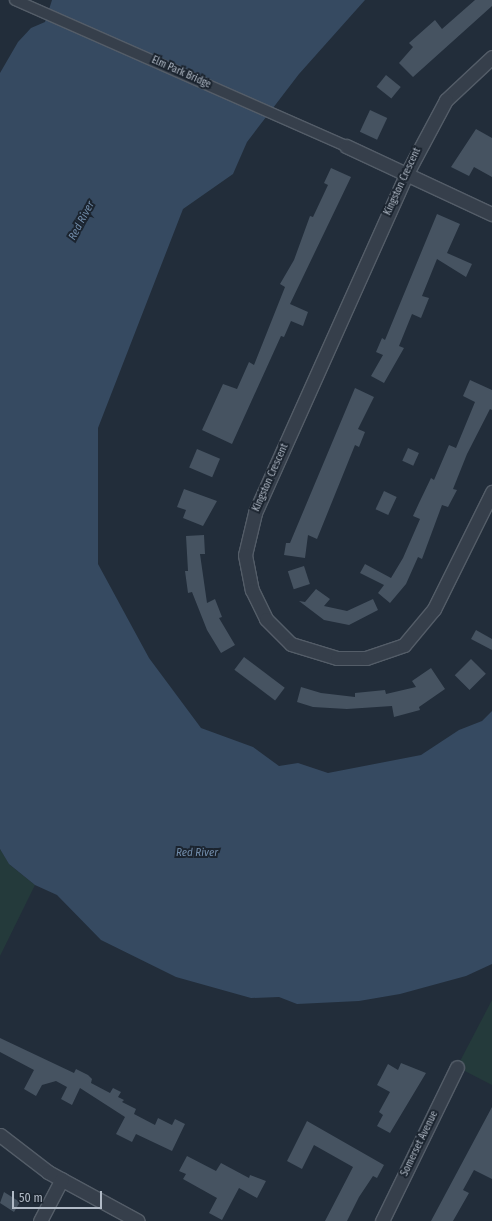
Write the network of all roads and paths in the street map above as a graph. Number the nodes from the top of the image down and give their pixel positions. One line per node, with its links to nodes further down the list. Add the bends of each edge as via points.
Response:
1 (15, 0): 3 (street, Elm Park Bridge)
2 (492, 57): 4 (street, Kingston Crescent, via 446,100 433,120)
3 (346, 146): 4 (street)
4 (406, 175): 5 (street); 6 (street, Kingston Crescent, via 255,513 245,555 252,590 266,619 291,644 337,658 366,658 404,645 434,609)
5 (492, 214)
6 (492, 492)
7 (457, 1067): 12 (street, Somerset Avenue)
8 (0, 1135): 9 (street)
9 (62, 1179): 10 (street); 11 (street)
10 (40, 1221)
11 (138, 1221)
12 (382, 1221)

